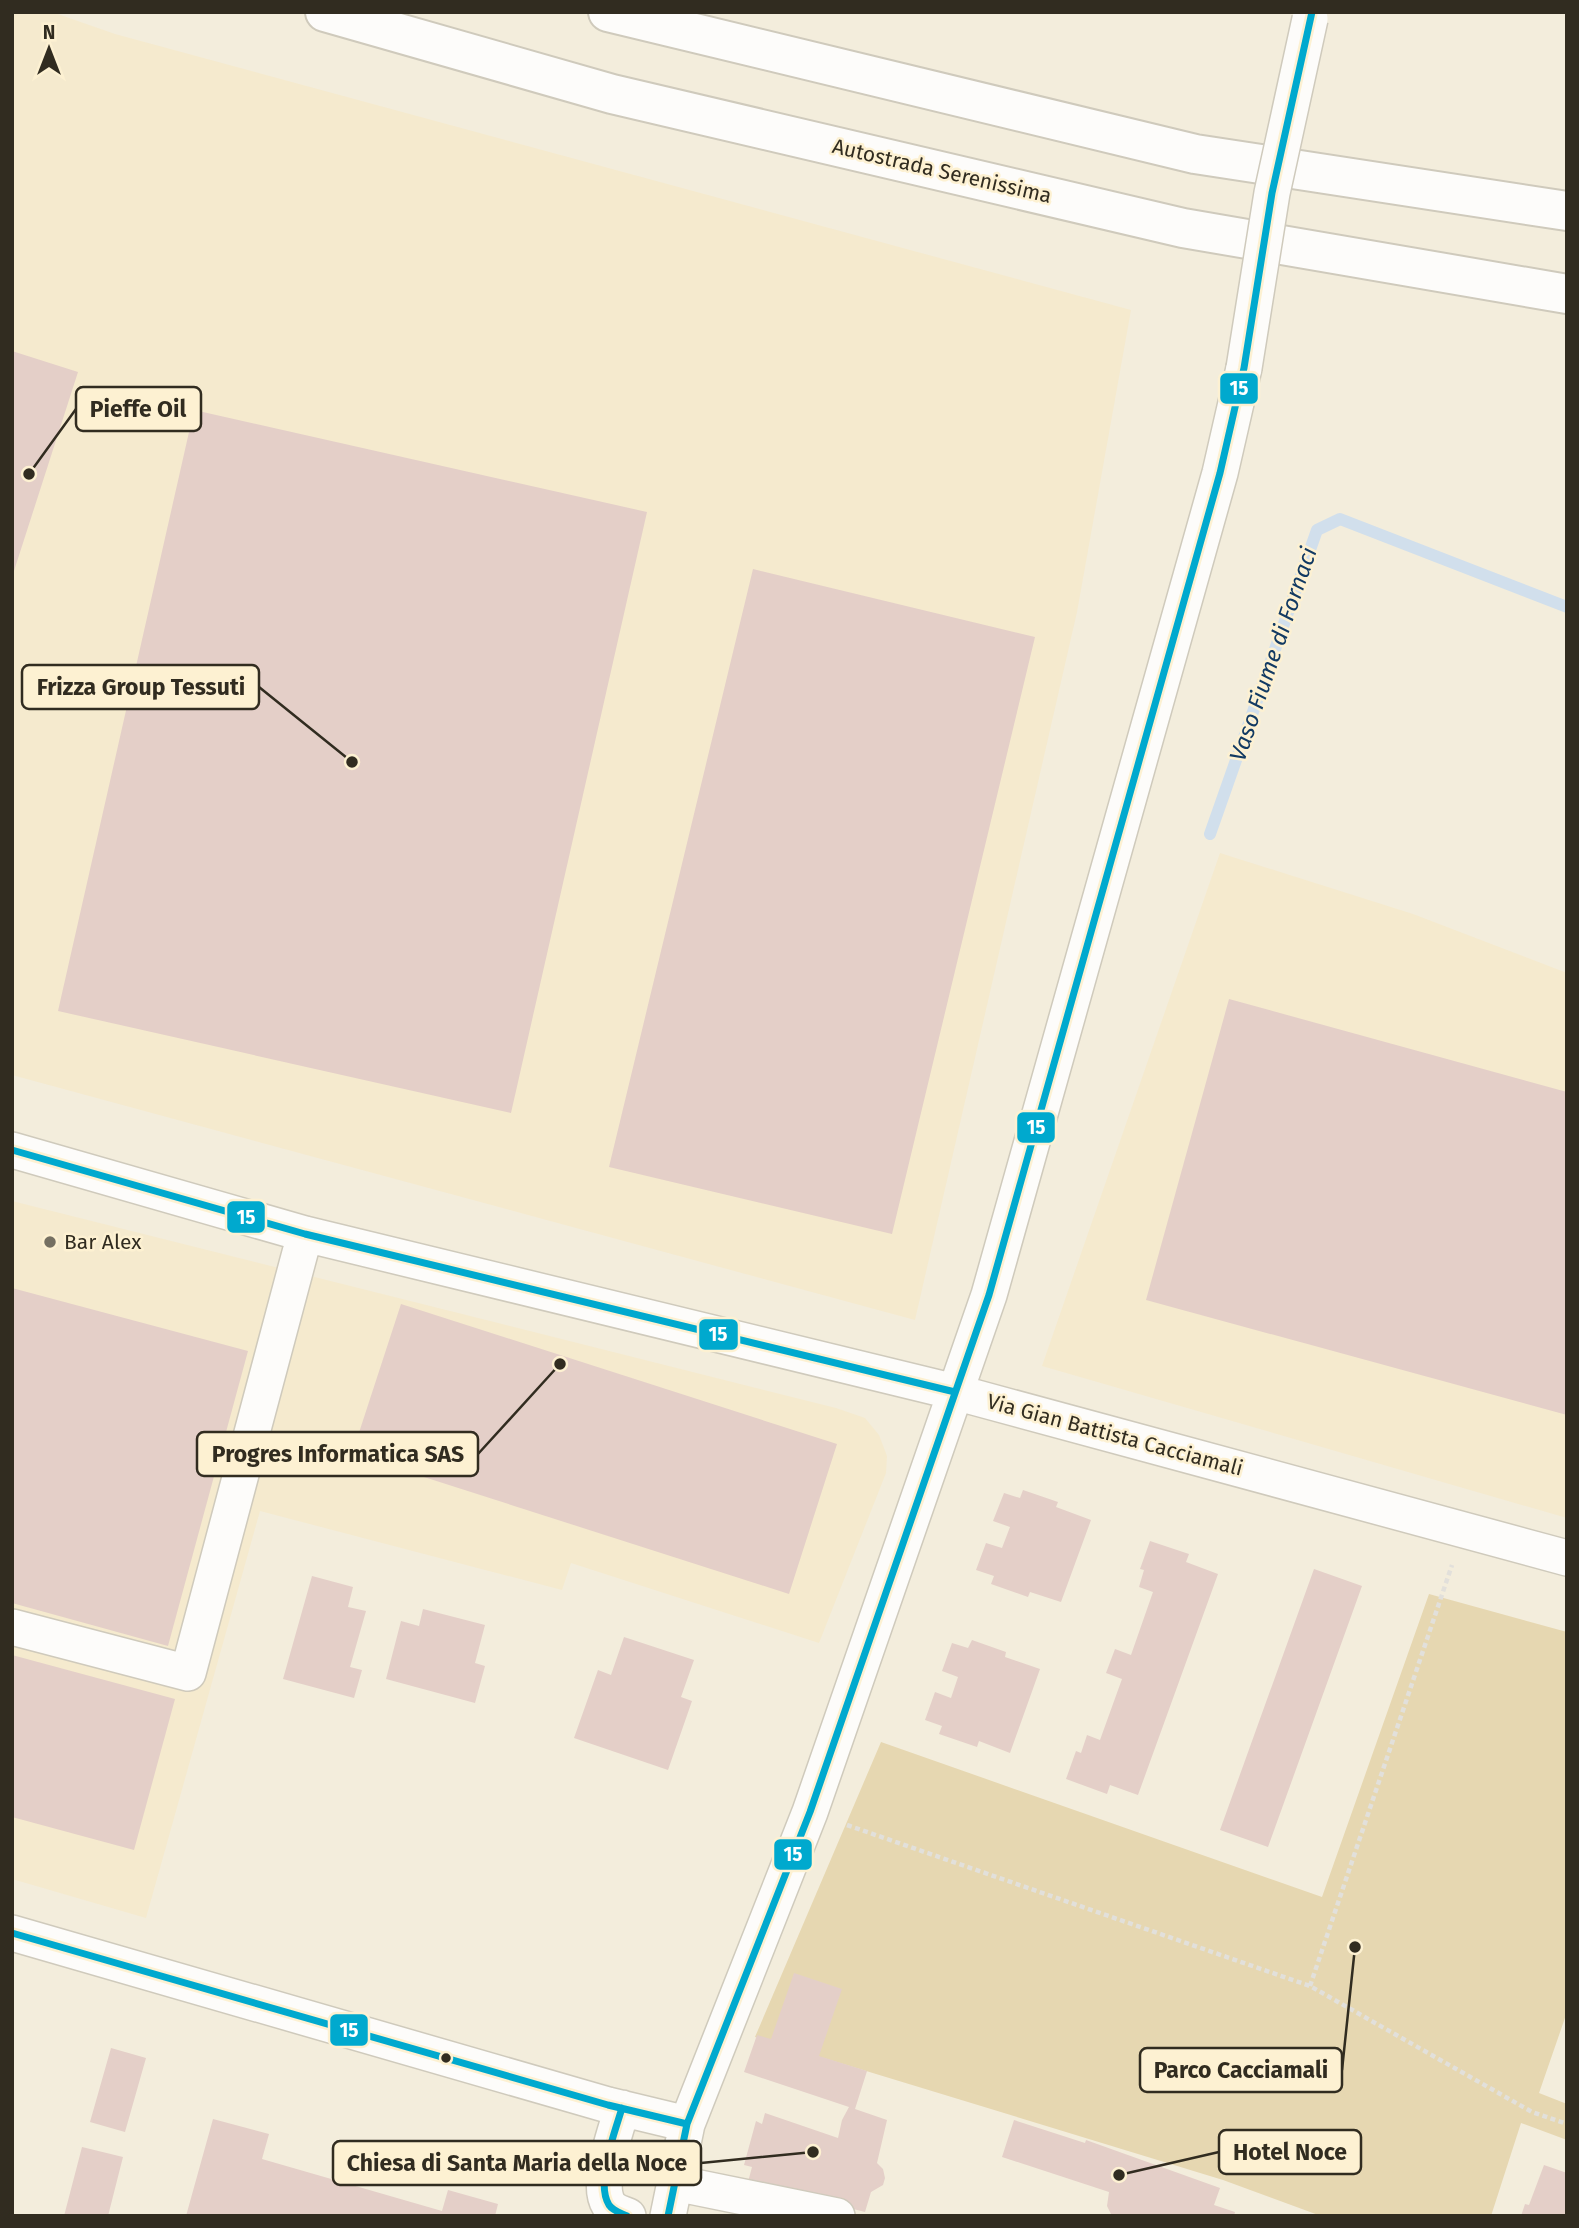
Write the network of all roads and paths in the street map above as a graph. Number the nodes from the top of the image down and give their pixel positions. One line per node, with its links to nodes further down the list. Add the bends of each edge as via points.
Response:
1 (325, 12): 5 (highway, Autostrada Serenissima, via 612,94 1183,228)
2 (608, 12): 4 (highway, via 1195,153)
3 (1311, 16): 8 (street, bridge, via 1272,192 1244,368 1220,473 989,1295)
4 (1567, 211)
5 (1567, 294)
6 (12, 1150): 7 (street, Via Gian Battista Cacciamali)
7 (305, 1234): 8 (street, Via Gian Battista Cacciamali); 11 (street, via 188,1672)
8 (955, 1392): 9 (street, Via Gian Battista Cacciamali); 12 (street)
9 (1463, 1528): 10 (street, Via Gian Battista Cacciamali); 14 (path)
10 (1567, 1558)
11 (12, 1628)
12 (810, 1812): 14 (path); 16 (street)
13 (12, 1933): 15 (street)
14 (1310, 1986): 17 (path, via 1532,2112)
15 (622, 2108): 16 (street); 19 (street, via 604,2192 615,2212)
16 (687, 2124): 18 (street)
17 (1567, 2124)
18 (671, 2199): 20 (street)
19 (628, 2216)
20 (837, 2216)

